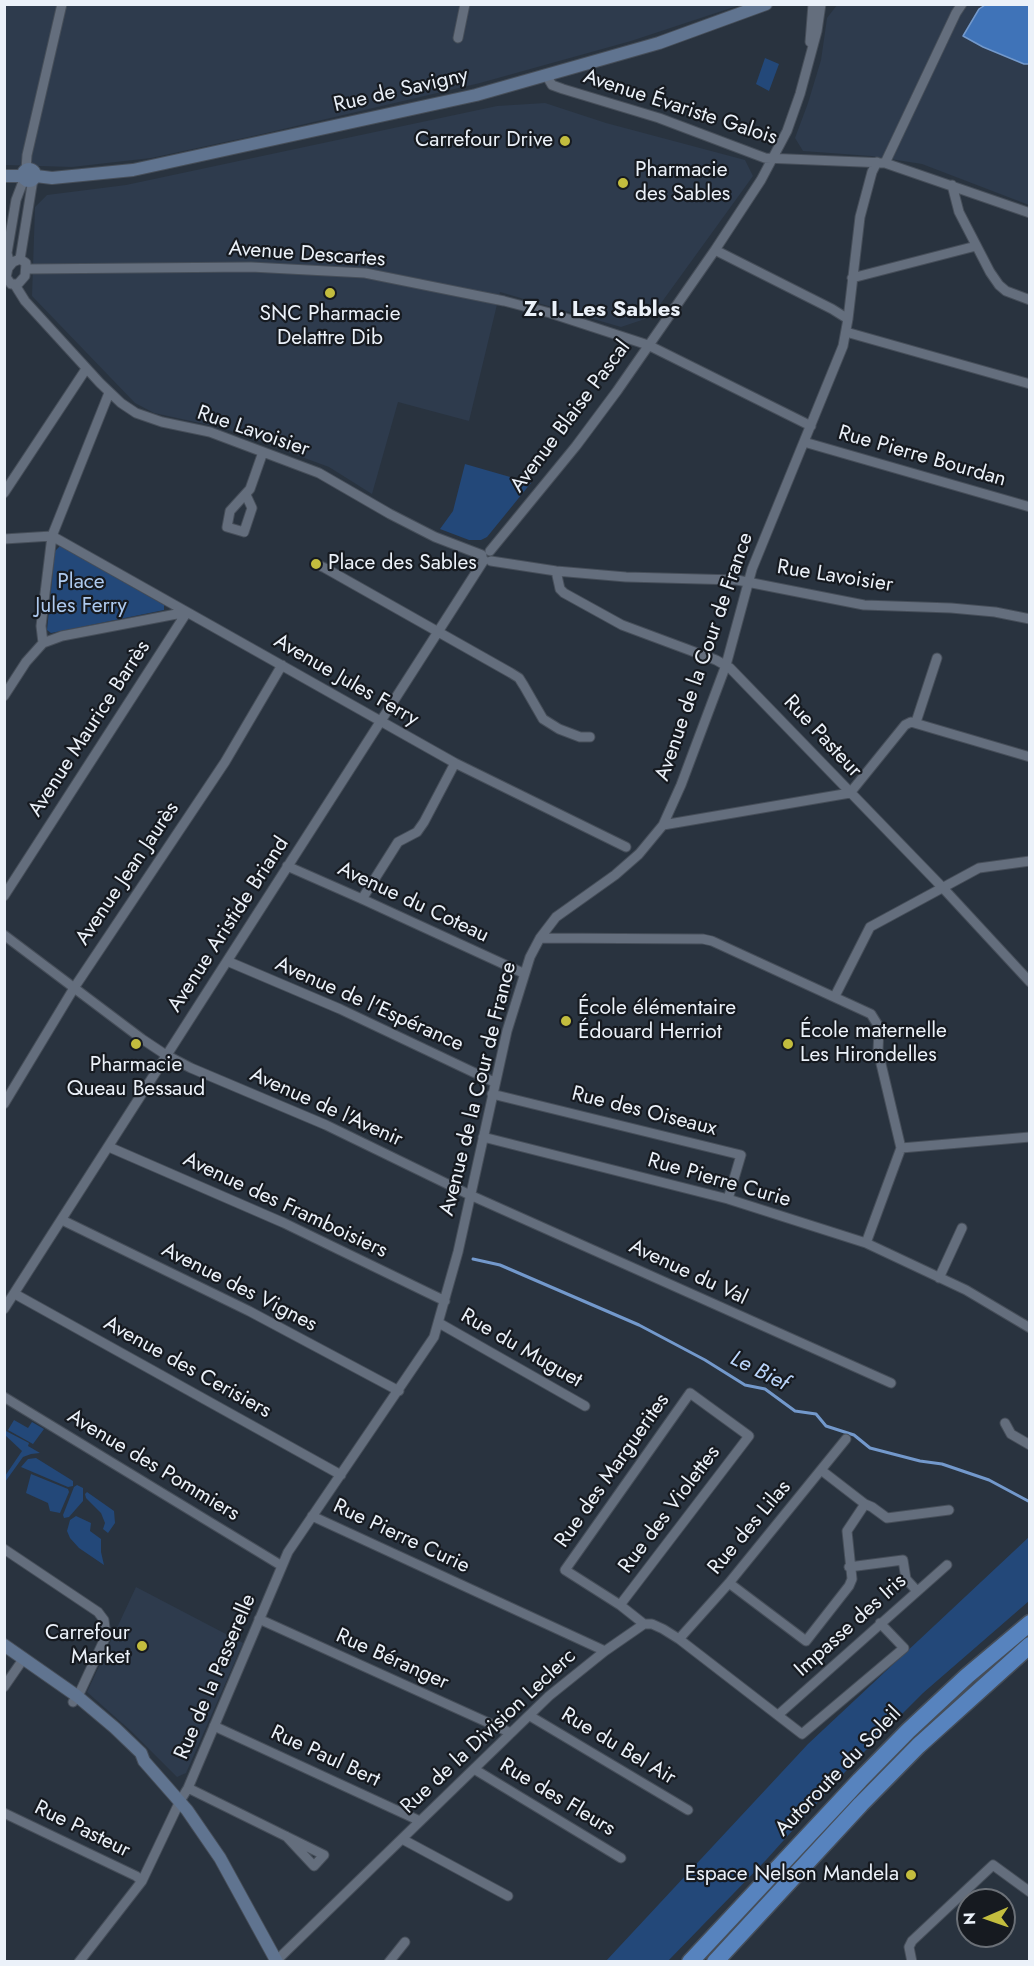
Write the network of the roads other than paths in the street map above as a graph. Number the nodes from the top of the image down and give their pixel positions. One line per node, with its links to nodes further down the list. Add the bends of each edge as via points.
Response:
1 (62, 4): 13 (street, via 27,155)
2 (465, 4): 7 (street)
3 (766, 4): 9 (street, Rue de Savigny, via 659,43)
4 (813, 4): 8 (street, Avenue Blaise Pascal)
5 (821, 4): 8 (street, Avenue Blaise Pascal)
6 (962, 4): 11 (street)
7 (458, 38)
8 (811, 50): 10 (street, Avenue Blaise Pascal, via 800,94)
9 (546, 75): 10 (street, Avenue Évariste Galois, via 552,85); 13 (street, Rue de Savigny, via 133,171 52,178)
10 (773, 159): 11 (street, Avenue Évariste Galois); 17 (street, Avenue Blaise Pascal)
11 (881, 163): 14 (street, Avenue Évariste Galois); 21 (street, Avenue de la Cour de France, via 872,172 860,217)
12 (4, 176): 13 (street, Rue de Savigny)
13 (28, 176): 18 (street); 19 (street, via 16,200)
14 (952, 185): 15 (street, Avenue Évariste Galois); 16 (street)
15 (1029, 213)
16 (976, 246): 21 (street); 23 (street, via 999,285 1014,296)
17 (716, 250): 24 (street); 26 (street, Avenue Blaise Pascal)
18 (20, 259): 19 (street); 20 (street)
19 (8, 267): 22 (street, via 6,277)
20 (27, 269): 22 (street, via 23,280); 26 (street, Avenue Descartes, via 251,267 365,273 504,301)
21 (852, 278): 24 (street, Avenue de la Cour de France)
22 (10, 286): 27 (street, Rue Lavoisier)
23 (1029, 300)
24 (848, 319): 25 (street, Avenue de la Cour de France)
25 (846, 332): 28 (street); 30 (street, Avenue de la Cour de France)
26 (648, 345): 30 (street, Avenue Descartes); 38 (street, Avenue Blaise Pascal, via 576,446)
27 (86, 369): 29 (street, Rue Lavoisier); 33 (street)
28 (1029, 384)
29 (109, 393): 32 (street, Rue Lavoisier, via 148,418 210,432); 36 (street)
30 (811, 426): 31 (street, Avenue de la Cour de France)
31 (804, 442): 35 (street, Rue Pierre Bourdan); 41 (street, Avenue de la Cour de France)
32 (263, 452): 34 (street); 38 (street, Rue Lavoisier, via 319,473 435,537)
33 (4, 493)
34 (246, 495)
35 (1029, 507)
36 (52, 536): 37 (street); 42 (street, Avenue Jules Ferry); 45 (street, via 41,626)
37 (4, 539)
38 (487, 557): 40 (street, Rue Lavoisier); 44 (street, Avenue Aristide Briand)
39 (316, 564): 44 (street)
40 (556, 571): 41 (street, Rue Lavoisier); 48 (street, Rue Pasteur, via 560,589 622,625)
41 (748, 582): 43 (street, Rue Lavoisier, via 864,604 995,612); 48 (street, Avenue de la Cour de France)
42 (187, 612): 45 (street); 47 (street, Avenue Jules Ferry); 61 (street, Avenue Maurice Barrès)
43 (1029, 619)
44 (437, 632): 50 (street, Avenue Aristide Briand); 52 (street, via 519,678 537,712 549,724 580,737)
45 (43, 643): 49 (street)
46 (937, 658): 51 (street)
47 (282, 664): 50 (street, Avenue Jules Ferry); 68 (street, Avenue Jean Jaurès, via 225,762)
48 (726, 665): 55 (street, Rue Pasteur); 56 (street, Avenue de la Cour de France)
49 (4, 696)
50 (380, 722): 54 (street, Avenue Jules Ferry); 59 (street, Avenue Aristide Briand)
51 (916, 722): 53 (street); 55 (street, via 905,725)
52 (590, 737)
53 (1029, 757)
54 (455, 763): 57 (street, Avenue Jules Ferry); 62 (street, via 424,822 417,832 398,842)
55 (850, 793): 56 (street); 60 (street, Rue Pasteur)
56 (663, 825): 64 (street, Avenue de la Cour de France, via 639,854 562,912)
57 (626, 847)
58 (1029, 861): 60 (street, via 979,868)
59 (287, 866): 62 (street, Avenue du Coteau); 65 (street, Avenue Aristide Briand)
60 (943, 888): 67 (street, Rue Pasteur); 69 (street, via 870,927)
61 (4, 896)
62 (362, 899): 66 (street, Avenue du Coteau)
63 (4, 935): 68 (street, Avenue de l'Avenir)
64 (540, 938): 66 (street, Avenue de la Cour de France); 69 (street, via 702,939)
65 (227, 962): 70 (street, Avenue Aristide Briand); 71 (street, Avenue de l'Espérance, via 340,1009)
66 (523, 974): 71 (street, Avenue de la Cour de France)
67 (1029, 982)
68 (74, 988): 70 (street, Avenue de l'Avenir); 73 (street, Avenue Jean Jaurès)
69 (835, 996): 77 (street, via 871,1014 877,1022 878,1051)
70 (166, 1056): 76 (street, Avenue Aristide Briand); 78 (street, Avenue de l'Avenir, via 326,1125)
71 (494, 1082): 72 (street, Avenue de la Cour de France)
72 (492, 1094): 74 (street, Avenue de la Cour de France); 79 (street, Rue des Oiseaux, via 741,1155)
73 (4, 1104)
74 (483, 1137): 78 (street, Avenue de la Cour de France); 79 (street, Rue Pierre Curie)
75 (1029, 1137): 77 (street)
76 (109, 1147): 80 (street, Avenue Aristide Briand); 85 (street, Avenue des Framboisiers, via 284,1223)
77 (901, 1148): 82 (street)
78 (470, 1195): 85 (street, Avenue de la Cour de France); 89 (street, Avenue du Val)
79 (728, 1199): 82 (street, Rue Pierre Curie)
80 (62, 1220): 84 (street, Avenue Aristide Briand); 90 (street, Avenue des Vignes, via 249,1311)
81 (962, 1228): 83 (street)
82 (866, 1243): 83 (street, Rue Pierre Curie)
83 (939, 1278): 88 (street, Rue Pierre Curie)
84 (15, 1293): 86 (street, Avenue Aristide Briand); 98 (street, Avenue des Cerisiers)
85 (445, 1301): 87 (street, Avenue de la Cour de France)
86 (4, 1309)
87 (439, 1323): 90 (street, Avenue de la Cour de France); 92 (street, Rue du Muguet)
88 (1029, 1328)
89 (891, 1383)
90 (399, 1391): 98 (street, Avenue de la Cour de France)
91 (4, 1397): 104 (street, Avenue des Pommiers)
92 (585, 1406)
93 (1005, 1423): 96 (street, via 1011,1434)
94 (749, 1436): 108 (street, Rue des Violettes); 108 (street, Rue des Marguerites, via 690,1394 565,1570)
95 (846, 1439): 97 (street, Rue des Lilas)
96 (1029, 1445)
97 (821, 1470): 99 (street); 106 (street, Rue des Lilas)
98 (340, 1475): 101 (street, Avenue de la Cour de France)
99 (865, 1504): 100 (street, via 887,1518); 105 (street, via 847,1531)
100 (949, 1510)
101 (312, 1516): 104 (street, Avenue de la Cour de France); 116 (street, Rue Pierre Curie)
102 (4, 1549): 120 (street, via 98,1612 104,1620 106,1636)
103 (947, 1565): 107 (street, Impasse des Iris)
104 (282, 1566): 109 (street, Rue de la Passerelle)
105 (849, 1567): 106 (street, via 849,1586 806,1641); 107 (street, via 903,1560 906,1579)
106 (729, 1583): 113 (street, Rue des Lilas)
107 (917, 1591): 110 (street, Impasse des Iris)
108 (620, 1605): 112 (street)
109 (259, 1619): 123 (street, Rue de la Passerelle); 124 (street, Rue Béranger)
110 (880, 1623): 121 (street, Impasse des Iris); 121 (street, via 904,1648 802,1734)
111 (1029, 1623): 141 (highway, Autoroute du Soleil, via 908,1731)
112 (644, 1624): 113 (street, via 652,1624); 116 (street, Rue de la Division Leclerc)
113 (679, 1639): 121 (street)
114 (4, 1645): 118 (street)
115 (1029, 1645): 142 (highway, Autoroute du Soleil, via 918,1746)
116 (604, 1651): 122 (street, Rue de la Division Leclerc)
117 (4, 1654): 118 (street)
118 (22, 1661): 119 (street); 120 (street)
119 (4, 1687)
120 (75, 1699): 127 (street, via 135,1758 144,1761)
121 (778, 1715)
122 (530, 1716): 124 (street, Rue de la Division Leclerc); 128 (street, Rue du Bel Air)
123 (214, 1726): 126 (street, Rue de la Passerelle); 130 (street, Rue Paul Bert)
124 (511, 1733): 125 (street, Rue de la Division Leclerc)
125 (474, 1769): 130 (street, Rue de la Division Leclerc); 133 (street, Rue des Fleurs)
126 (189, 1788): 127 (street, Rue de la Passerelle); 131 (street)
127 (180, 1801): 134 (street, Rue de la Passerelle); 138 (street, via 220,1858)
128 (688, 1810)
129 (4, 1813): 134 (street, Rue Pasteur)
130 (420, 1821): 132 (street, Rue de la Division Leclerc)
131 (286, 1836)
132 (402, 1839): 136 (street); 138 (street, Rue de la Division Leclerc)
133 (621, 1858)
134 (142, 1881): 139 (street, Rue de la Passerelle)
135 (1029, 1892): 143 (street, via 993,1866 912,1941)
136 (508, 1896)
137 (405, 1942): 140 (street)
138 (276, 1961)
139 (79, 1962)
140 (389, 1962)
141 (690, 1962)
142 (715, 1962)
143 (912, 1962)

